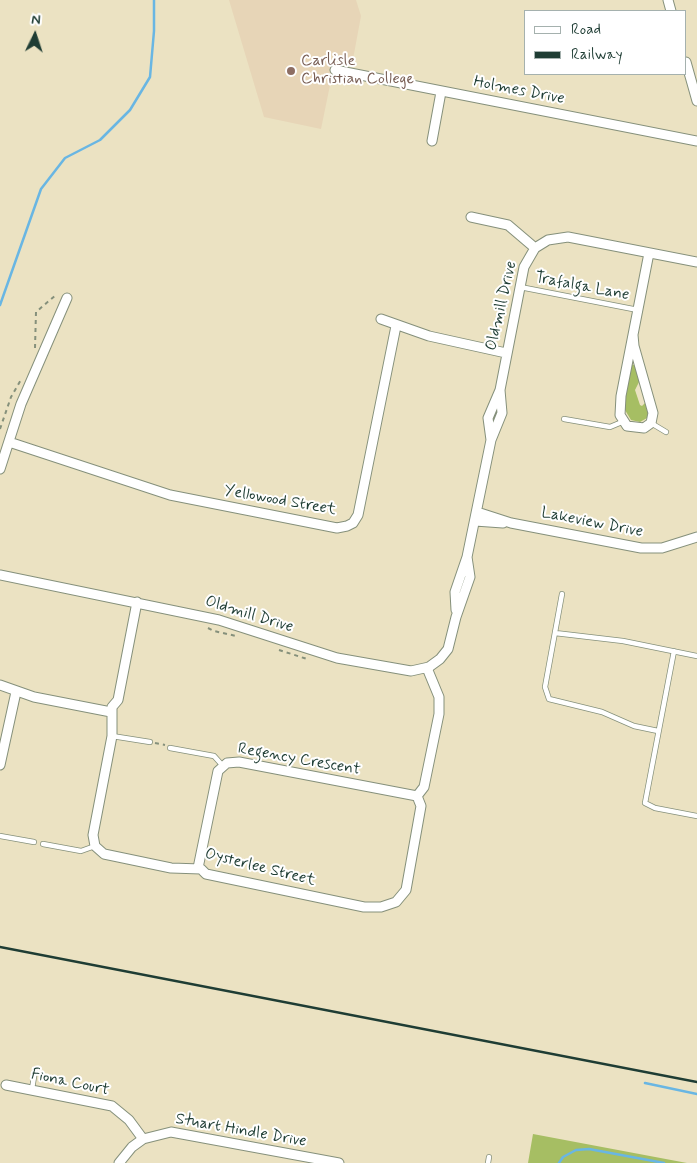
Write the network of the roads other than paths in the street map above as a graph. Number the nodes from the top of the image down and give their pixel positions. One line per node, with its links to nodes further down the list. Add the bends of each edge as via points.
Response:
1 (687, 65): 4 (street)
2 (335, 70): 3 (street, Holmes Drive)
3 (441, 92): 5 (street); 6 (street, Holmes Drive)
4 (697, 100)
5 (432, 141)
6 (697, 142)
7 (471, 217): 8 (street, via 508,225)
8 (535, 248): 9 (street, Oldmill Drive, via 548,240 568,237); 11 (street, Oldmill Drive, via 526,264)
9 (649, 253): 10 (street, Oldmill Drive); 13 (street)
10 (697, 262)
11 (520, 287): 13 (lane, Trafalga Lane); 17 (street, Oldmill Drive)
12 (67, 298): 22 (street, via 21,404)
13 (638, 310): 16 (street)
14 (382, 319): 15 (street)
15 (396, 326): 17 (street); 22 (street, Yellowood Street, via 358,515 347,526 337,528 170,495)
16 (633, 335): 19 (street, via 621,396); 20 (street, via 652,413)
17 (507, 351): 24 (street, Oldmill Drive, via 500,390 502,413 490,440)
18 (564, 418): 19 (lane, via 610,427)
19 (622, 422): 20 (street, via 639,429)
20 (651, 423): 21 (lane)
21 (666, 432)
22 (9, 442): 23 (street)
23 (0, 469)
24 (476, 516): 25 (street, Lakeview Drive, via 641,548 662,548); 32 (street, Oldmill Drive, via 467,557 470,577 448,650)
25 (697, 537)
26 (0, 575): 28 (street, Oldmill Drive)
27 (562, 594): 29 (lane)
28 (137, 602): 32 (street, Oldmill Drive, via 218,620 337,658 405,671); 35 (street, via 118,700)
29 (555, 633): 30 (lane); 36 (lane, via 545,687 549,699)
30 (674, 651): 31 (lane); 36 (lane)
31 (697, 656)
32 (427, 668): 42 (street, Oysterlee Street, via 440,708 424,787)
33 (0, 685): 34 (street)
34 (16, 692): 35 (street); 40 (street)
35 (111, 712): 37 (street)
36 (658, 731): 43 (lane, via 645,803)
37 (112, 736): 38 (lane); 47 (street, via 93,834)
38 (150, 742)
39 (170, 748): 41 (lane, via 214,756)
40 (0, 765)
41 (223, 766): 42 (street, Regency Crescent, via 239,762); 48 (street, Regency Crescent, via 218,771)
42 (417, 796): 48 (street, Oysterlee Street, via 421,806 406,890 396,902 381,907 364,907 206,874)
43 (697, 816)
44 (0, 836): 45 (lane)
45 (34, 842)
46 (43, 844): 47 (lane, via 81,851)
47 (96, 846): 48 (street, Oysterlee Street, via 104,854 188,870)
48 (198, 868)
49 (35, 1071): 51 (lane)
50 (6, 1085): 51 (street, Fiona Court)
51 (32, 1090): 52 (street, Fiona Court, via 112,1106 129,1120)
52 (143, 1139): 54 (street, Stuart Hindle Drive); 55 (street, Stuart Hindle Drive, via 171,1132)
53 (489, 1157): 56 (lane)
54 (119, 1163)
55 (339, 1163)
56 (488, 1163)

